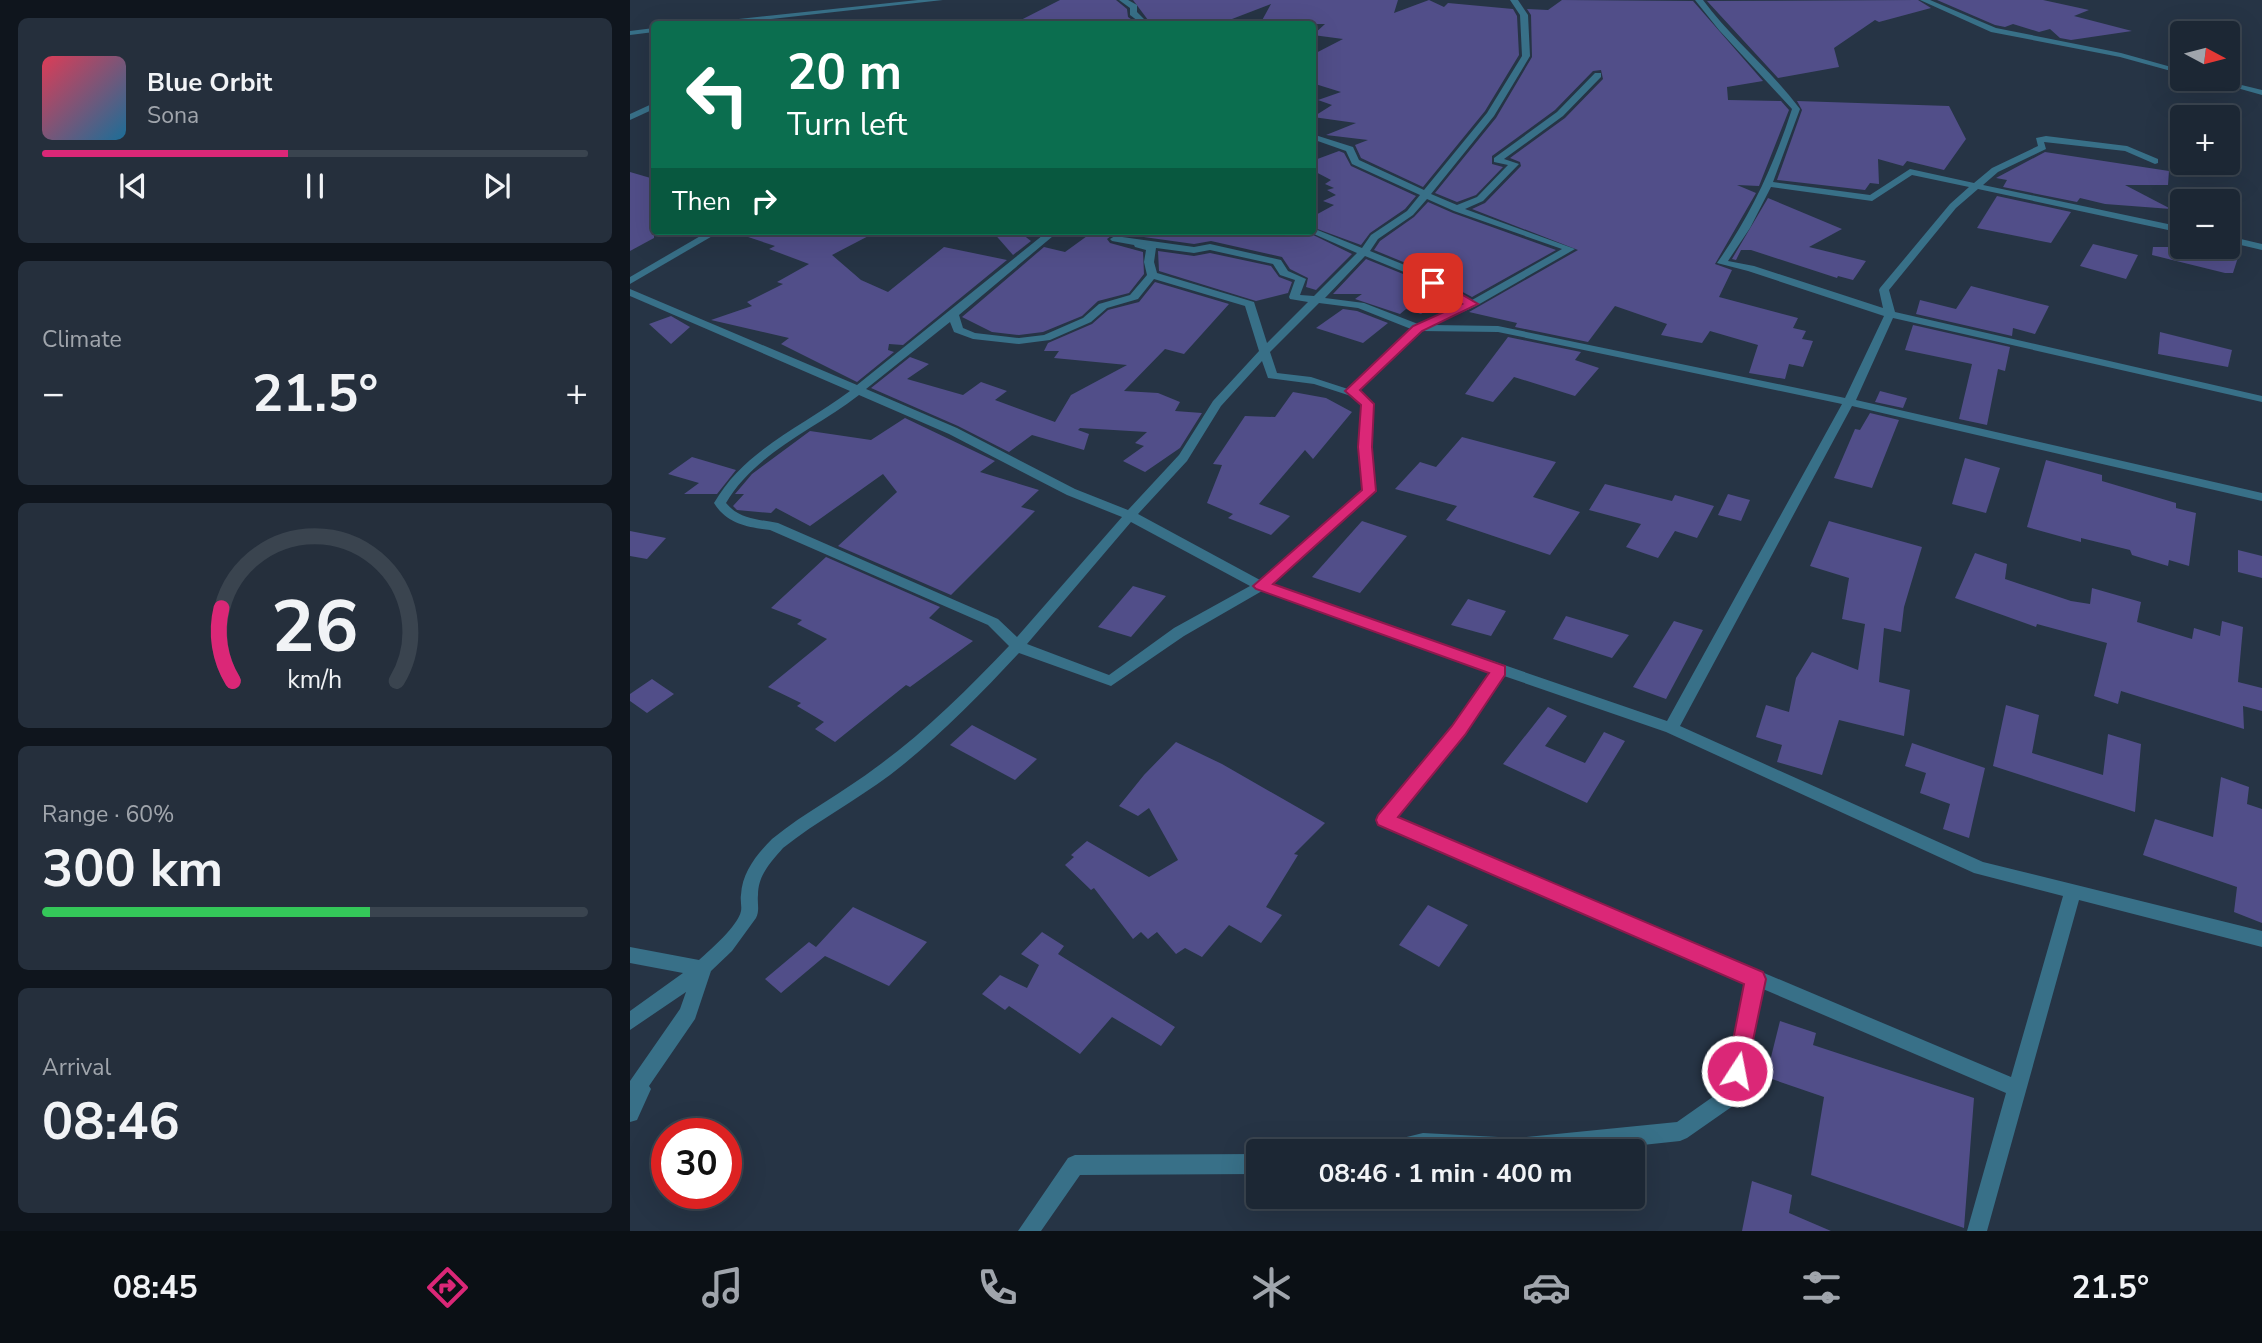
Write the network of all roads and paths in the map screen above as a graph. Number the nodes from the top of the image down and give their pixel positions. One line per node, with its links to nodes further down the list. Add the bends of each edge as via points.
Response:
1 (939, 0): 6 (street)
2 (1123, 0): 9 (street)
3 (1514, 0): 22 (street, via 1524,15 1526,56 1491,114)
4 (1699, 0): 20 (street, via 1713,22 1796,109)
5 (1924, 0): 12 (street, via 1994,30)
6 (783, 17): 7 (street); 8 (street)
7 (742, 21)
8 (798, 21)
9 (1142, 21)
10 (651, 30): 11 (street)
11 (630, 33)
12 (2170, 69)
13 (1598, 75): 23 (street, via 1560,114 1497,160 1514,164 1480,199)
14 (2240, 87): 15 (street)
15 (2262, 93)
16 (651, 107): 17 (street)
17 (630, 117)
18 (1316, 137): 22 (street, via 1350,149 1354,162)
19 (2155, 161): 21 (street, via 2127,149 2039,140 2043,147 1995,170)
20 (1767, 184): 21 (street, via 1872,198 1910,172); 39 (street, via 1722,263)
21 (1976, 187): 24 (street); 39 (street, via 1953,206 1884,289)
22 (1425, 193): 23 (street); 32 (street, via 1410,213 1374,237)
23 (1457, 209): 37 (street, via 1570,249)
24 (2170, 227)
25 (1316, 233): 32 (street)
26 (709, 235): 34 (street)
27 (1050, 235): 38 (street)
28 (1120, 235): 29 (street)
29 (1115, 239): 33 (street, via 1151,248); 36 (street, via 1194,250 1210,247 1276,262 1284,273 1301,279 1294,297)
30 (2240, 242): 31 (street)
31 (2262, 247)
32 (1364, 253): 36 (street); 37 (street, via 1413,272)
33 (1152, 275): 38 (street, via 1134,297 1103,306 1087,320 1046,338 1019,341 963,334); 41 (street, via 1251,304)
34 (630, 281)
35 (630, 292): 42 (street)
36 (1318, 300): 40 (street, via 1360,305); 41 (street)
37 (1472, 304): 40 (street)
38 (953, 314): 42 (street)
39 (1890, 314): 44 (street); 45 (street)
40 (1418, 328): 43 (street); 45 (street, via 1498,329)
41 (1265, 352): 43 (street, via 1272,376 1308,378 1336,390); 47 (street, via 1221,398 1183,458)
42 (859, 389): 47 (street, via 1071,492); 49 (street, via 750,462 720,502 725,513 742,522 773,526 993,622)
43 (1352, 391): 48 (street, via 1368,404 1369,491)
44 (2262, 399)
45 (1849, 402): 46 (street); 51 (street)
46 (2262, 497)
47 (1129, 515): 48 (street); 49 (street)
48 (1261, 586): 49 (street, via 1179,632 1111,681); 50 (street)
49 (1018, 648): 55 (street, via 942,724 874,779 786,836 762,859 750,892 750,913 737,935)
50 (1500, 670): 51 (street); 56 (street, via 1459,730 1385,820)
51 (1671, 728): 52 (street, via 1980,868)
52 (2073, 892): 53 (street); 59 (street)
53 (2262, 939)
54 (630, 955): 55 (street)
55 (703, 969): 57 (street); 58 (street, via 688,1013)
56 (1756, 979): 59 (street); 62 (street, via 1733,1094 1680,1131)
57 (630, 1022)
58 (648, 1075): 60 (street); 61 (street)
59 (2016, 1088): 65 (street)
60 (630, 1097)
61 (630, 1113)
62 (1598, 1139)
63 (1246, 1164): 64 (street, via 1075,1165)
64 (1028, 1231)
65 (1977, 1231)

